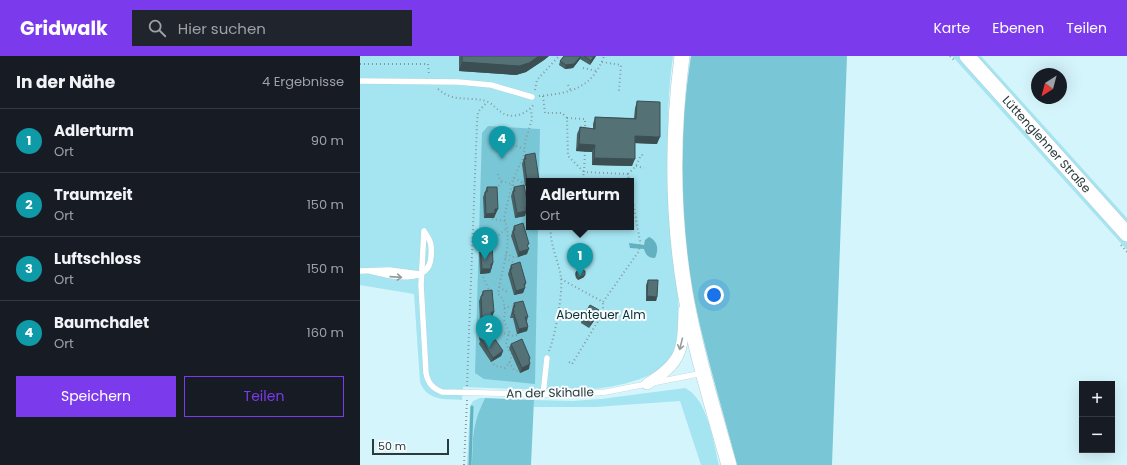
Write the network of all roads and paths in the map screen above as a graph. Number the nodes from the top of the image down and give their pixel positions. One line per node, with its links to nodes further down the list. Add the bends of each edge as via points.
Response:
1 (559, 56): 14 (path, via 536,82)
2 (682, 56): 54 (main road, via 676,112 675,158 679,242)
3 (967, 56): 43 (main road, Lüttenglehner Straße)
4 (602, 62): 12 (path, via 621,65)
5 (360, 64): 9 (path, via 428,64)
6 (583, 68): 7 (path)
7 (596, 71)
8 (360, 81): 9 (lane)
9 (430, 82): 14 (lane, via 491,85)
10 (568, 85): 11 (path)
11 (571, 92)
12 (619, 92)
13 (543, 96): 17 (path, via 545,113 562,113)
14 (534, 97)
15 (487, 102): 74 (path, via 478,112 477,123)
16 (531, 109): 20 (path, via 532,119)
17 (567, 118): 18 (path, via 585,119); 27 (path, via 568,156)
18 (585, 135)
19 (493, 140): 20 (path)
20 (524, 149): 22 (path)
21 (585, 150): 27 (path)
22 (524, 155): 24 (path); 30 (path)
23 (644, 155): 25 (path, via 640,156)
24 (531, 157)
25 (636, 166): 26 (path); 29 (path)
26 (644, 168)
27 (584, 172): 29 (path); 31 (path)
28 (498, 174): 33 (path)
29 (628, 174): 32 (path)
30 (514, 178): 34 (path); 35 (path)
31 (583, 178)
32 (629, 178)
33 (502, 181): 35 (path); 37 (path)
34 (523, 183)
35 (512, 184): 36 (path); 40 (path)
36 (520, 189)
37 (494, 190)
38 (634, 209): 59 (path, via 640,247 636,258)
39 (492, 219): 40 (path)
40 (505, 221): 41 (path)
41 (507, 228): 44 (path, via 492,240); 45 (path)
42 (551, 230): 52 (path)
43 (1127, 234)
44 (490, 246)
45 (506, 253): 46 (path, via 512,257); 47 (path)
46 (520, 257)
47 (504, 258): 48 (path); 53 (path)
48 (518, 268)
49 (360, 271): 50 (lane, one-way to 50, via 406,277)
50 (422, 274): 50 (lane, An der Skihalle, via 424,231 432,243 432,254 431,264); 74 (lane, An der Skihalle, via 422,317 428,381 442,392)
51 (483, 277): 57 (path)
52 (561, 279): 59 (path); 67 (path, via 555,336)
53 (499, 287): 55 (path); 58 (path)
54 (685, 291): 72 (main road); 73 (street, one-way to 73, via 684,333 678,356 665,373)
55 (509, 292)
56 (486, 293): 57 (path)
57 (491, 293): 58 (path)
58 (498, 294): 61 (path, via 503,299)
59 (603, 302): 70 (path, via 603,313 572,364)
60 (517, 304): 61 (path)
61 (504, 308): 64 (path)
62 (483, 323): 63 (path)
63 (491, 329): 64 (path); 66 (path)
64 (508, 334): 65 (path); 69 (path, via 506,344 511,354)
65 (517, 335)
66 (480, 336)
67 (547, 358): 75 (lane)
68 (491, 361): 69 (path, via 496,366 506,368)
69 (510, 362): 71 (path, via 514,370)
70 (569, 362)
71 (518, 371)
72 (704, 373): 73 (lane, An der Skihalle); 77 (main road)
73 (647, 384): 75 (lane, An der Skihalle, via 590,394)
74 (467, 392): 75 (lane, An der Skihalle); 76 (path)
75 (543, 395)
76 (464, 465)
77 (729, 465)

